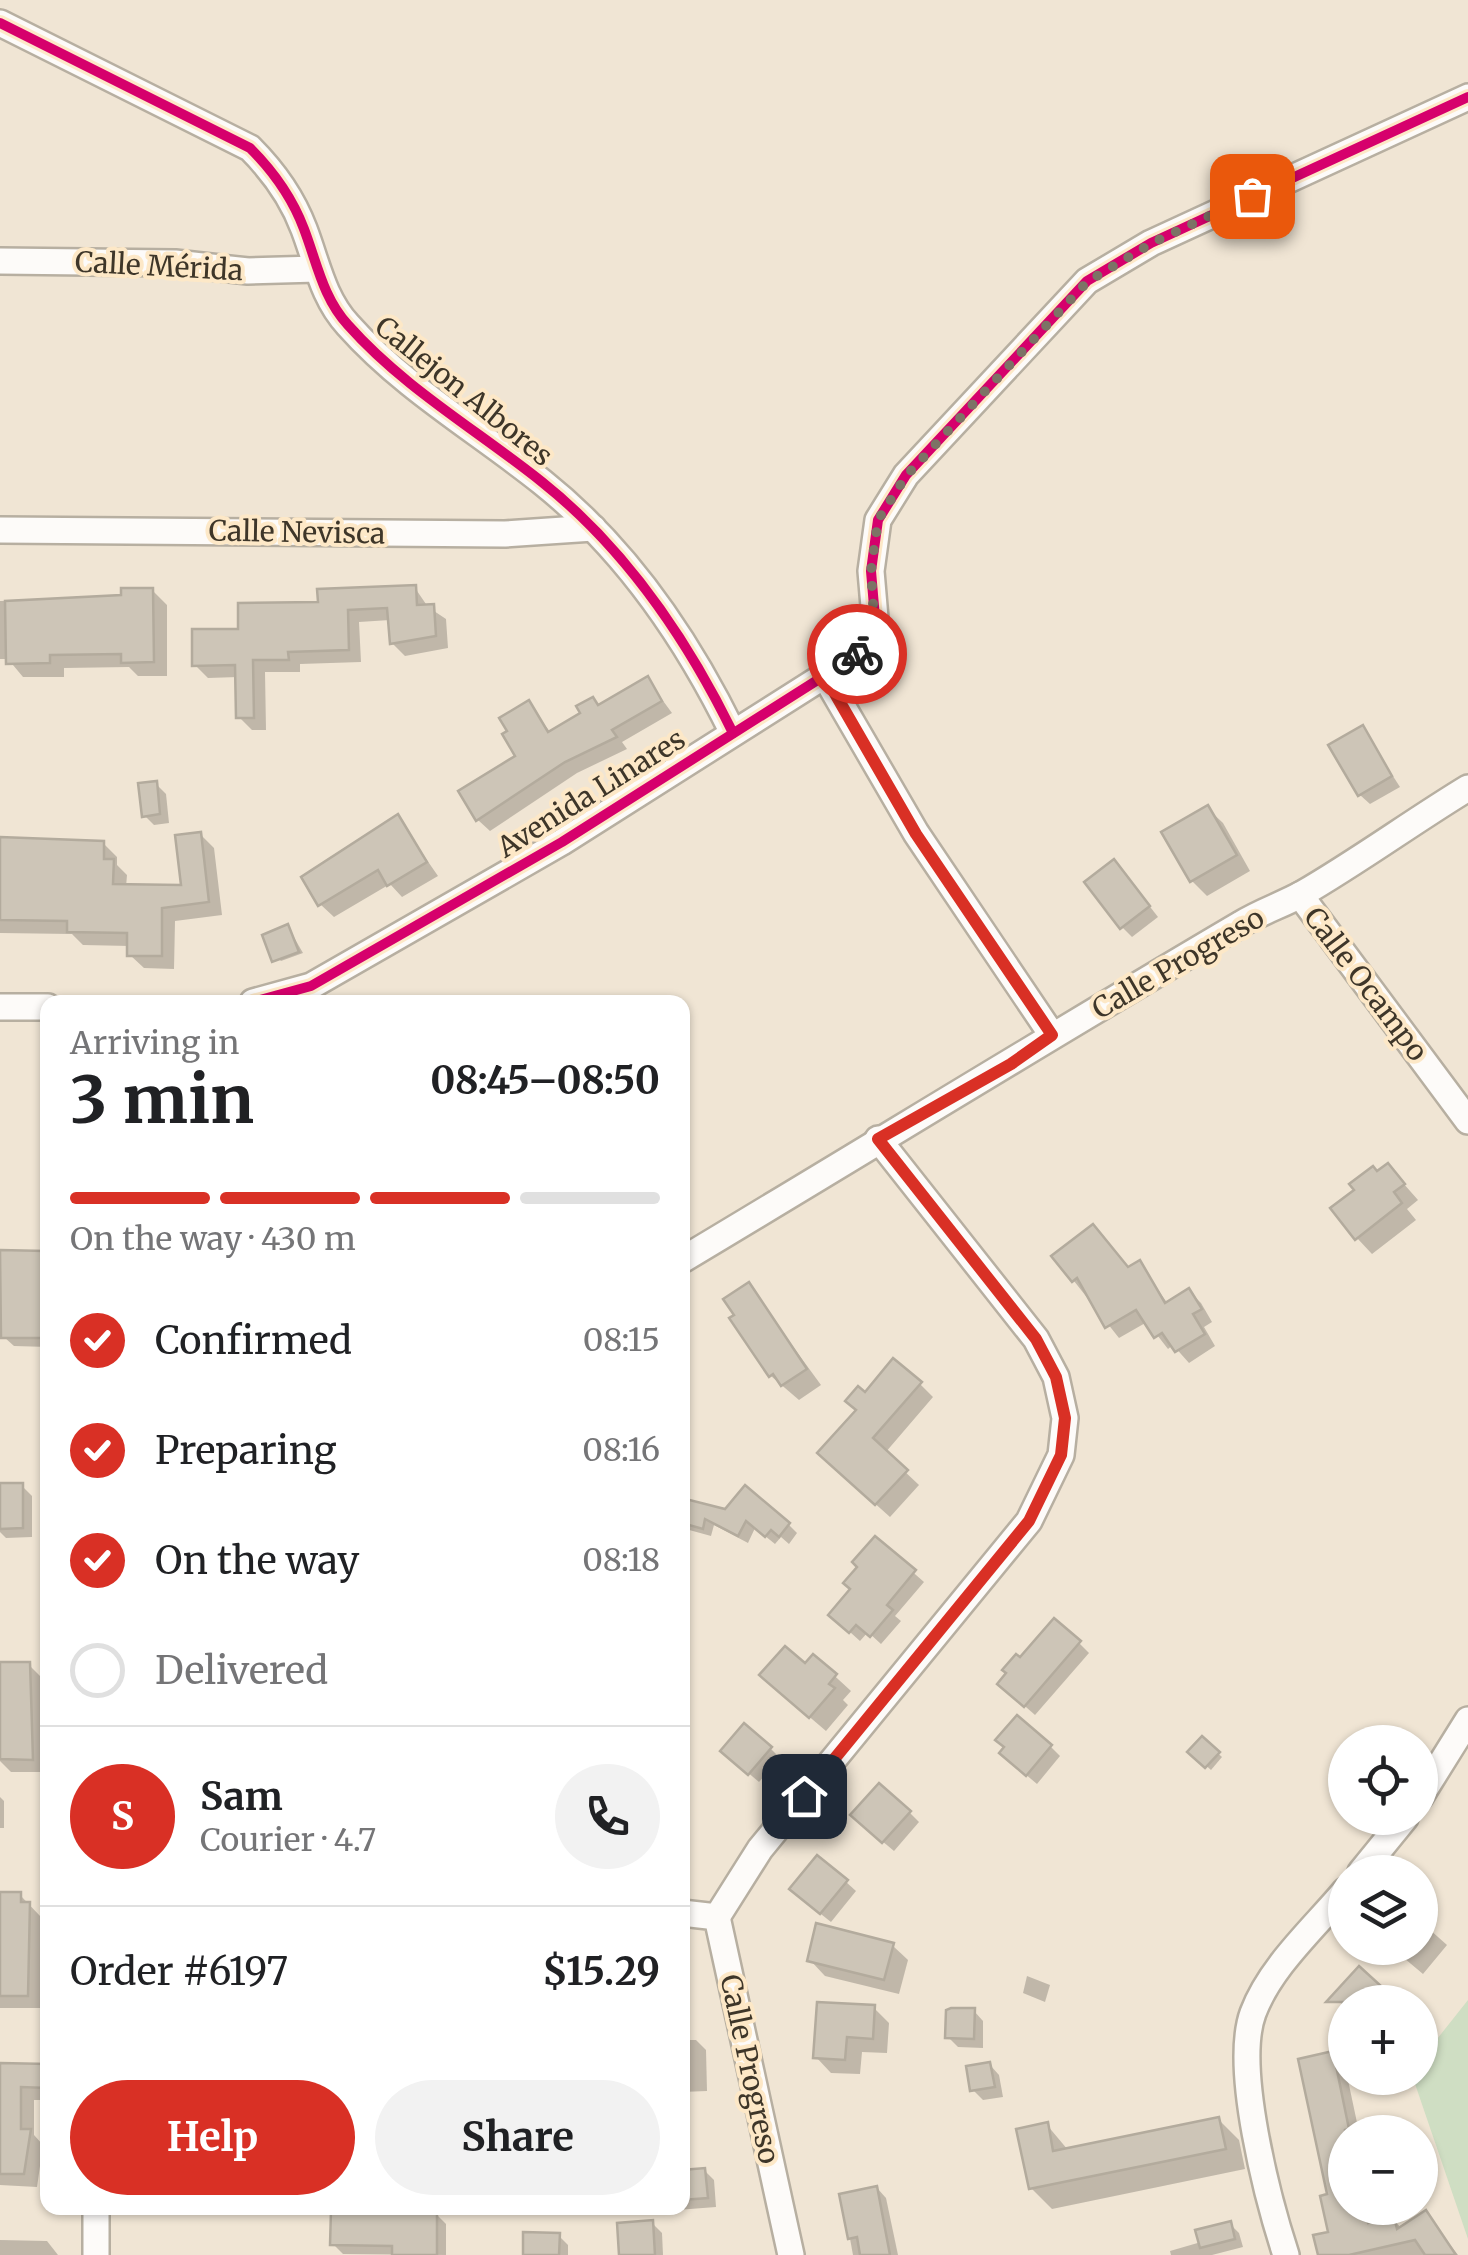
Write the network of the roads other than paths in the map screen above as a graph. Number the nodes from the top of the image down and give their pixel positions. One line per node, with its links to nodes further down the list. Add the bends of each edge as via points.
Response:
1 (0, 23): 4 (street, Callejon Albores, via 250,148 278,176)
2 (1468, 96): 7 (street, Avenida Linares, via 1152,243 1087,282 906,476 878,520 874,618 857,655)
3 (0, 261): 4 (street, Calle Mérida)
4 (317, 269): 5 (street, Callejon Albores, via 330,300 371,349)
5 (593, 528): 6 (street, Calle Nevisca, via 506,534); 8 (street, Callejon Albores, via 670,622)
6 (0, 530)
7 (826, 678): 8 (street, Avenida Linares); 14 (street, via 916,834)
8 (734, 733): 11 (street, Avenida Linares, via 562,842 311,986)
9 (1468, 788): 10 (street, Calle Progreso)
10 (1300, 895): 14 (street, Calle Progreso); 15 (street, Calle Ocampo)
11 (278, 995)
12 (0, 1006): 13 (street)
13 (40, 1007)
14 (1052, 1035): 16 (street, Calle Progreso)
15 (1468, 1122)
16 (878, 1139): 17 (street, Calle Progreso); 24 (street, via 1036,1339 1065,1418 1061,1455 1029,1521 760,1849)
17 (690, 1255)
18 (1468, 1720): 19 (street)
19 (1438, 1768)
20 (1391, 1835): 21 (street)
21 (1374, 1855)
22 (1328, 1912): 28 (street, via 1270,1982 1252,2014 1247,2042 1258,2141)
23 (690, 1914): 24 (street)
24 (717, 1916): 27 (street, Calle Progreso)
25 (96, 2215): 26 (street)
26 (96, 2255)
27 (791, 2255)
28 (1286, 2255)

